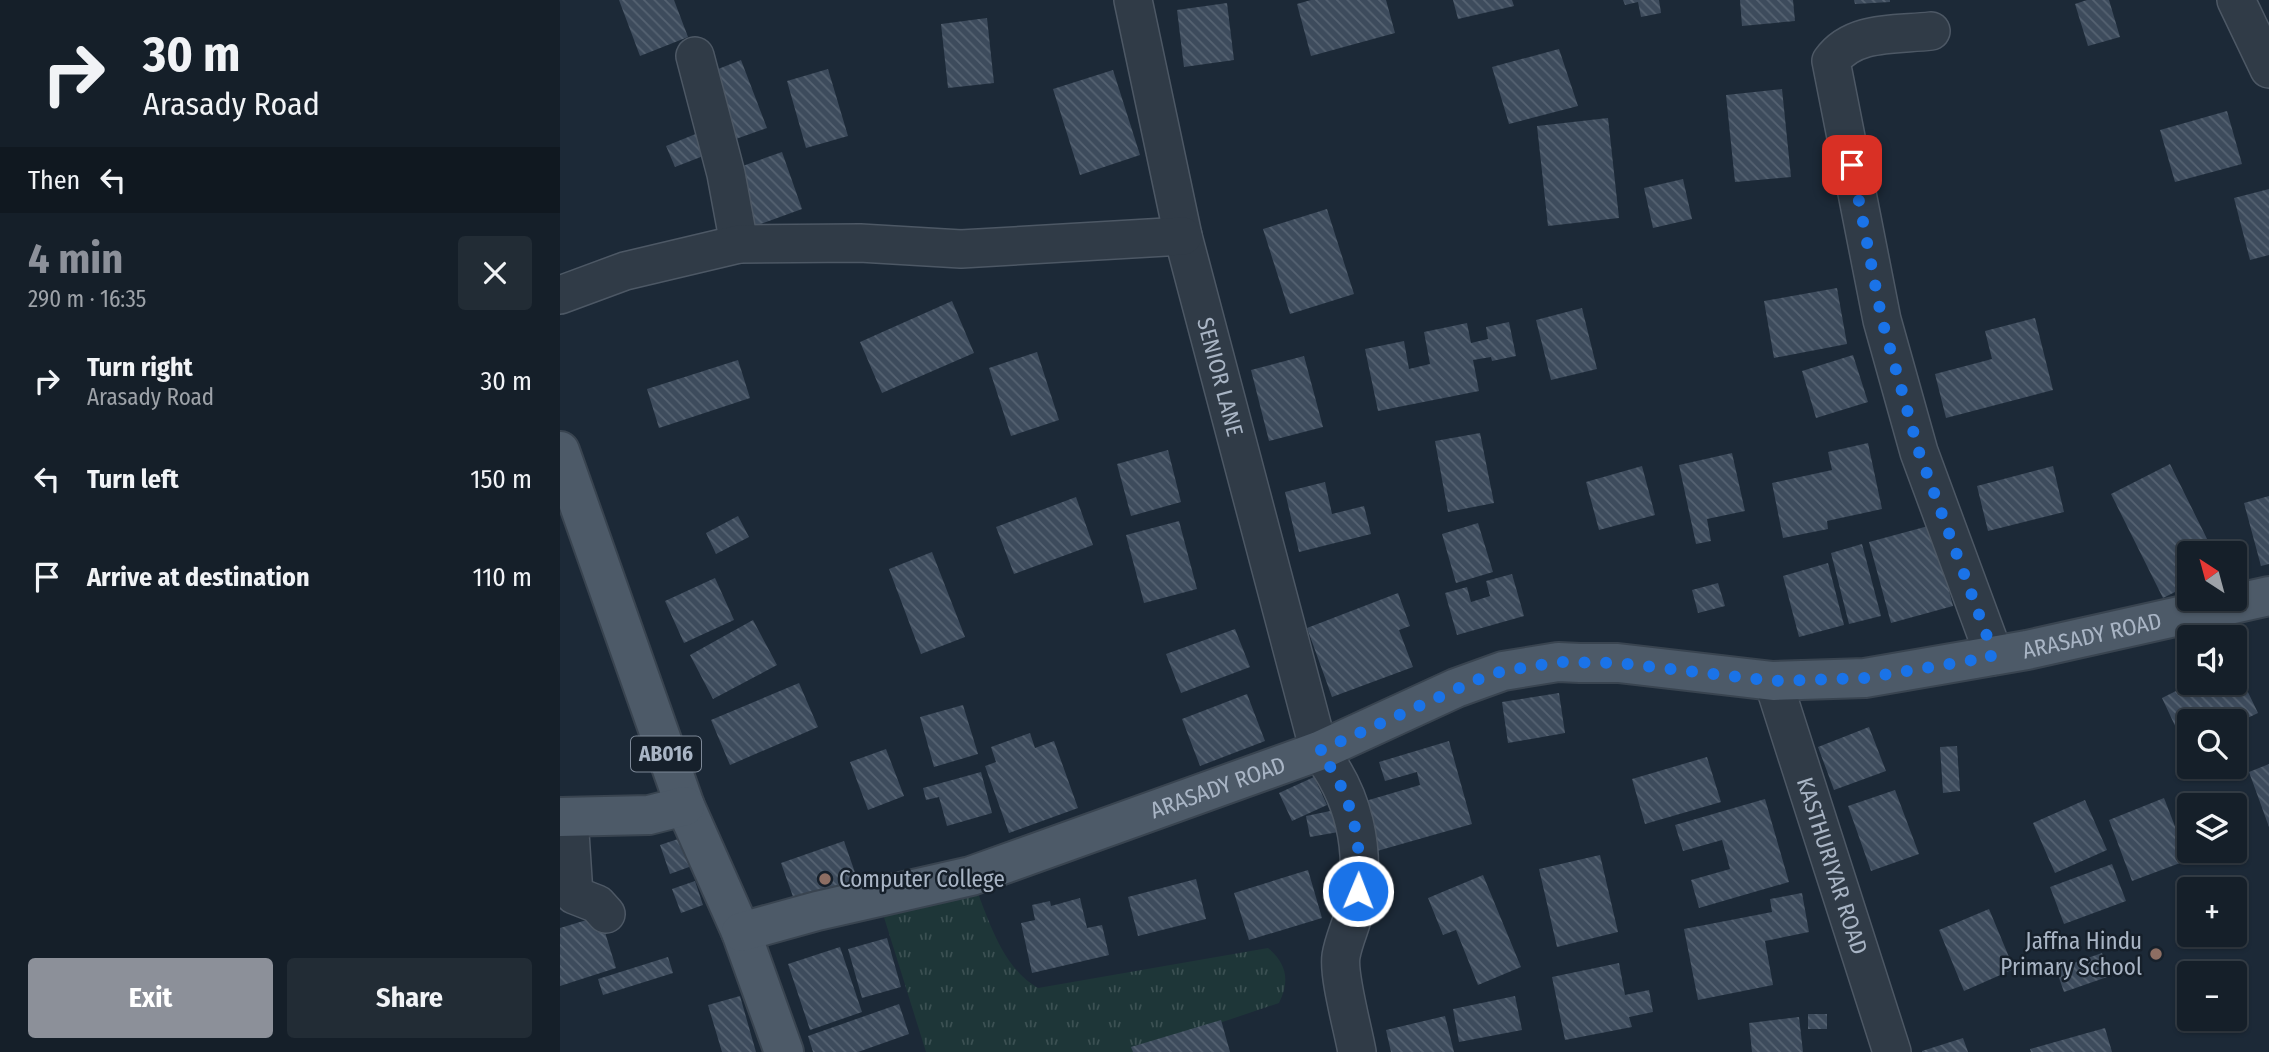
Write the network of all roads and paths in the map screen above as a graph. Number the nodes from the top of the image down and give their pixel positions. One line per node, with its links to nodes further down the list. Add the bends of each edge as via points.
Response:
1 (1133, 0): 6 (street, SENIOR LANE)
2 (2236, 0): 5 (street)
3 (1931, 31): 11 (street, via 1855,39 1831,61 1882,320 1919,452)
4 (695, 56): 7 (street)
5 (2269, 69)
6 (1183, 236): 7 (street, via 961,249 860,243); 13 (street, SENIOR LANE)
7 (739, 244): 8 (street, via 625,271)
8 (560, 295)
9 (560, 451): 14 (main road, AB016)
10 (2269, 596): 11 (main road, ARASADY ROAD)
11 (1991, 657): 12 (main road, ARASADY ROAD, via 1865,678)
12 (1773, 681): 13 (main road, ARASADY ROAD, via 1618,663 1558,662 1525,667 1457,688); 20 (street, KASTHURIYAR ROAD)
13 (1319, 751): 17 (main road, ARASADY ROAD, via 971,876); 19 (street, SENIOR LANE, via 1349,802 1359,848 1356,906 1340,958)
14 (685, 807): 15 (main road, via 649,815); 17 (main road, AB016)
15 (565, 817): 16 (street, via 574,895 597,904)
16 (606, 914)
17 (741, 932): 18 (main road, AB016)
18 (784, 1052)
19 (1357, 1052)
20 (1892, 1052)

